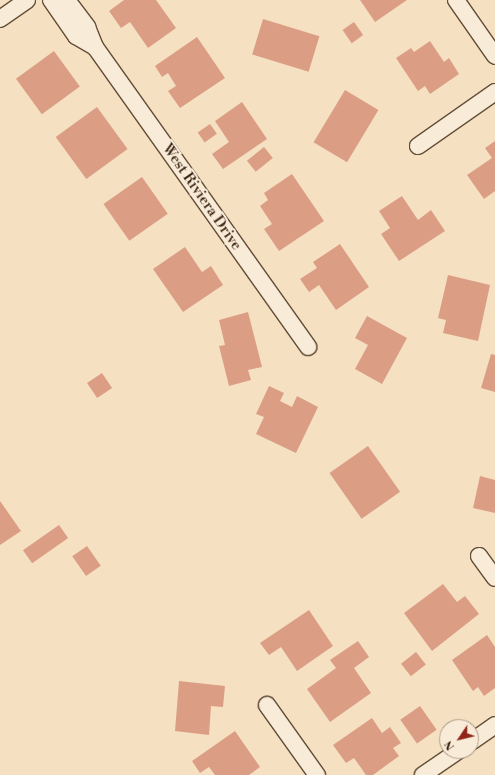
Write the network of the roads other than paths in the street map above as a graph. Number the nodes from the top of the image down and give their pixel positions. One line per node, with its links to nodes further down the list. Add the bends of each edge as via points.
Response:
1 (28, 0): 5 (street)
2 (51, 0): 6 (street, West Riviera Drive, via 76,36)
3 (67, 0): 6 (street, West Riviera Drive, via 87,27)
4 (456, 0): 7 (street)
5 (0, 19)
6 (96, 47): 10 (street, West Riviera Drive)
7 (495, 56)
8 (495, 92): 9 (street)
9 (418, 146)
10 (308, 347)
11 (479, 556): 12 (street)
12 (495, 578)
13 (267, 705): 17 (street)
14 (495, 725): 15 (street)
15 (479, 736)
16 (446, 759): 18 (street)
17 (316, 775)
18 (423, 775)

